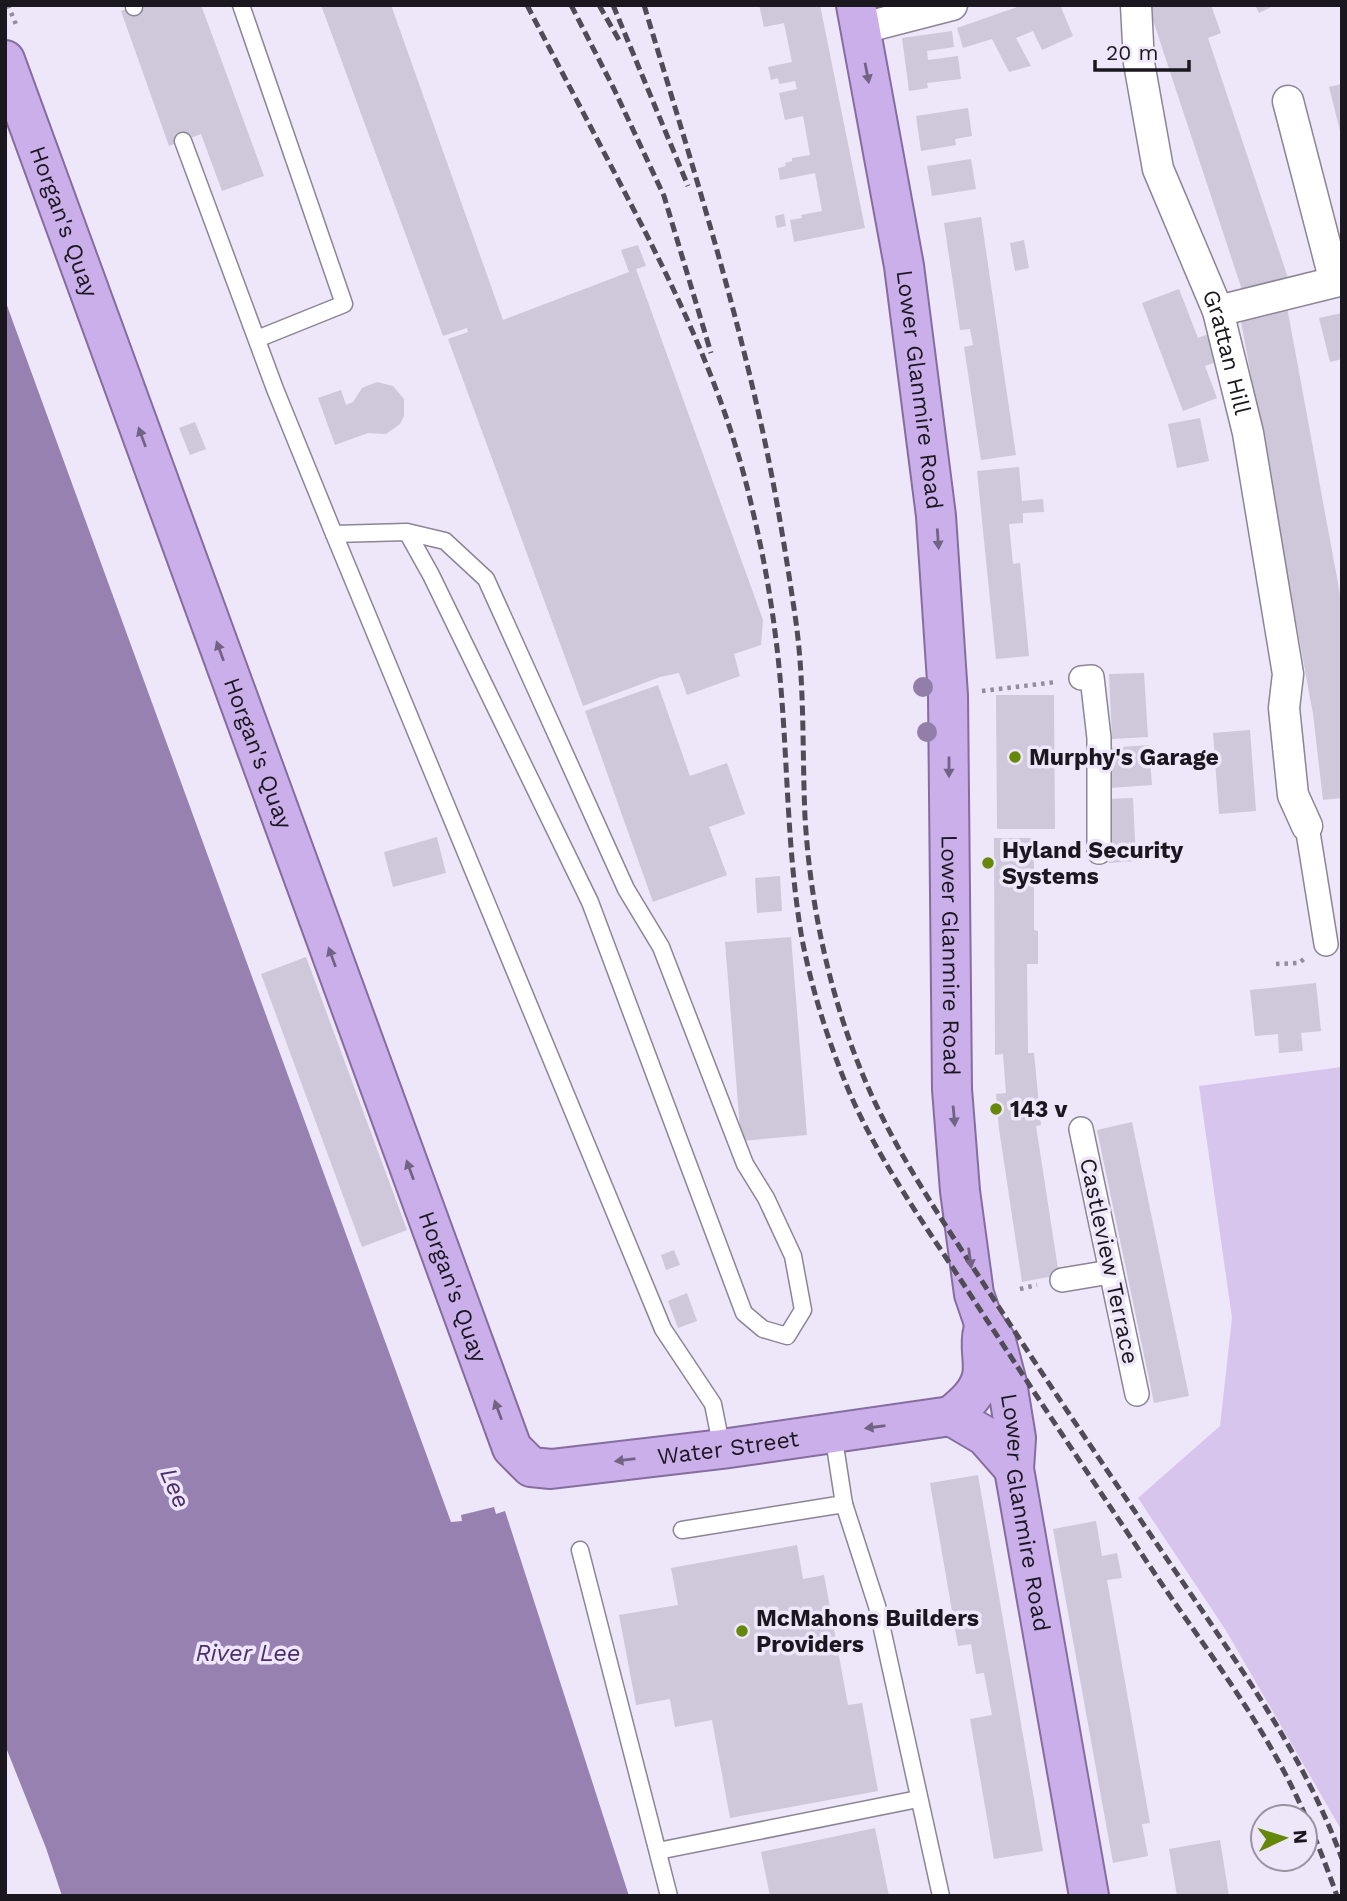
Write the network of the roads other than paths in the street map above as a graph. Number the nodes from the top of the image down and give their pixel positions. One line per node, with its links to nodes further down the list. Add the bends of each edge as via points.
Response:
1 (241, 5): 9 (lane, via 344,304)
2 (952, 5): 4 (street)
3 (1136, 5): 8 (street, Grattan Hill, via 1139,63 1158,169)
4 (858, 17): 19 (highway, Lower Glanmire Road, one-way to 19, via 904,266 936,516 948,696 952,1090 974,1294)
5 (5, 60): 23 (highway, Horgan's Quay, one-way to 5)
6 (1288, 100): 8 (street, via 1335,282)
7 (183, 141): 9 (lane)
8 (1218, 311): 13 (street, Grattan Hill, via 1248,433 1289,674 1284,708 1293,795)
9 (257, 339): 11 (lane)
10 (407, 532): 10 (lane, via 445,541 486,579 626,888 661,947 745,1164 793,1256 803,1310 788,1336 763,1329 744,1313 590,902); 11 (lane)
11 (334, 534): 24 (lane, via 663,1329 713,1404)
12 (1087, 678): 14 (street, via 1099,738)
13 (1307, 826): 15 (street)
14 (1099, 852)
15 (1326, 944)
16 (1081, 1129): 17 (street, Castleview Terrace)
17 (1110, 1272): 18 (street); 20 (street, Castleview Terrace)
18 (1062, 1280)
19 (985, 1326): 21 (highway, via 977,1390); 25 (highway, Lower Glanmire Road, via 996,1341 1007,1382 1016,1438)
20 (1137, 1394)
21 (951, 1416): 22 (highway, Water Street, one-way to 22); 25 (highway, via 985,1436)
22 (834, 1433): 24 (highway, Water Street); 26 (lane)
23 (512, 1448): 24 (highway, Water Street, one-way to 23, via 551,1469 531,1467)
24 (722, 1449)
25 (1014, 1469): 33 (highway, Lower Glanmire Road)
26 (844, 1504): 27 (lane); 29 (lane, via 877,1606)
27 (682, 1530)
28 (580, 1550): 30 (lane)
29 (918, 1799): 30 (lane); 32 (lane)
30 (657, 1851): 31 (lane)
31 (669, 1896)
32 (942, 1896)
33 (1089, 1896)

